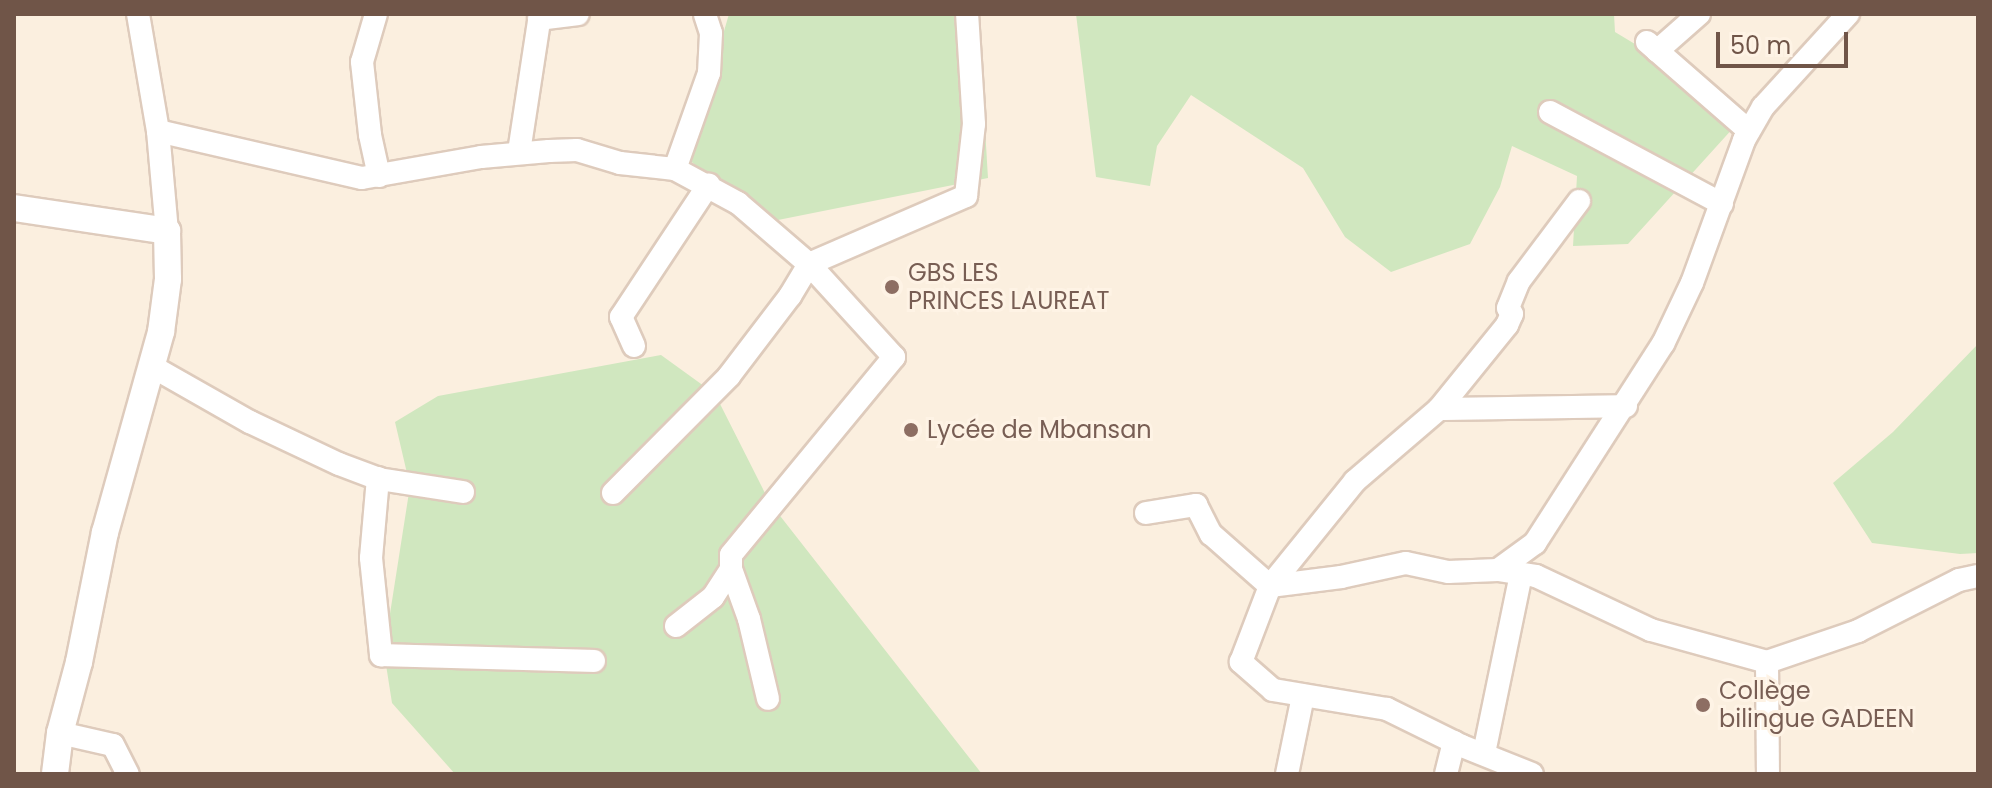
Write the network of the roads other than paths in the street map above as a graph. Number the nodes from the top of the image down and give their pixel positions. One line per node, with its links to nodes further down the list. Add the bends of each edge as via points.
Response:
1 (138, 14): 10 (street)
2 (376, 14): 14 (street, via 362,62)
3 (578, 14): 8 (street)
4 (705, 14): 13 (street, via 711,33 709,73)
5 (967, 14): 20 (street, via 974,124 966,196)
6 (1699, 14): 11 (street, via 1652,47)
7 (1848, 14): 11 (street, via 1771,98)
8 (539, 16): 12 (street)
9 (1550, 112): 17 (street)
10 (158, 131): 14 (street, via 335,174); 19 (street)
11 (1749, 131): 17 (street)
12 (519, 152): 13 (street, via 577,150 620,163); 14 (street)
13 (675, 169): 15 (street)
14 (379, 176)
15 (709, 184): 20 (street); 21 (street, via 621,317)
16 (1579, 201): 24 (street, via 1519,281 1507,325)
17 (1722, 204): 23 (street, via 1669,332)
18 (14, 208): 19 (street)
19 (167, 231): 22 (street, via 168,279)
20 (809, 264): 27 (street, via 729,376); 29 (street, via 894,357 739,544 731,555)
21 (634, 346)
22 (153, 367): 25 (street, via 262,428); 39 (street, via 105,532)
23 (1626, 406): 24 (street); 30 (street, via 1535,543)
24 (1439, 409): 33 (street, via 1355,481)
25 (378, 478): 26 (street); 35 (street, via 371,558 381,655)
26 (463, 492)
27 (613, 493)
28 (1146, 513): 33 (street, via 1196,505 1211,534)
29 (731, 569): 34 (street, via 713,597); 38 (street)
30 (1498, 570): 31 (street); 33 (street, via 1448,572 1406,563)
31 (1521, 574): 36 (street, via 1536,576 1651,630); 41 (street)
32 (1978, 576): 36 (street, via 1959,580 1858,631)
33 (1270, 586): 37 (street, via 1241,662 1273,690)
34 (676, 626)
35 (594, 661)
36 (1767, 662): 47 (street)
37 (1303, 696): 40 (street, via 1387,709); 44 (street)
38 (768, 699)
39 (60, 733): 42 (street); 43 (street, via 113,745)
40 (1454, 742): 41 (street); 45 (street)
41 (1484, 753): 46 (street)
42 (55, 774)
43 (128, 774)
44 (1287, 774)
45 (1446, 774)
46 (1532, 774)
47 (1768, 774)

